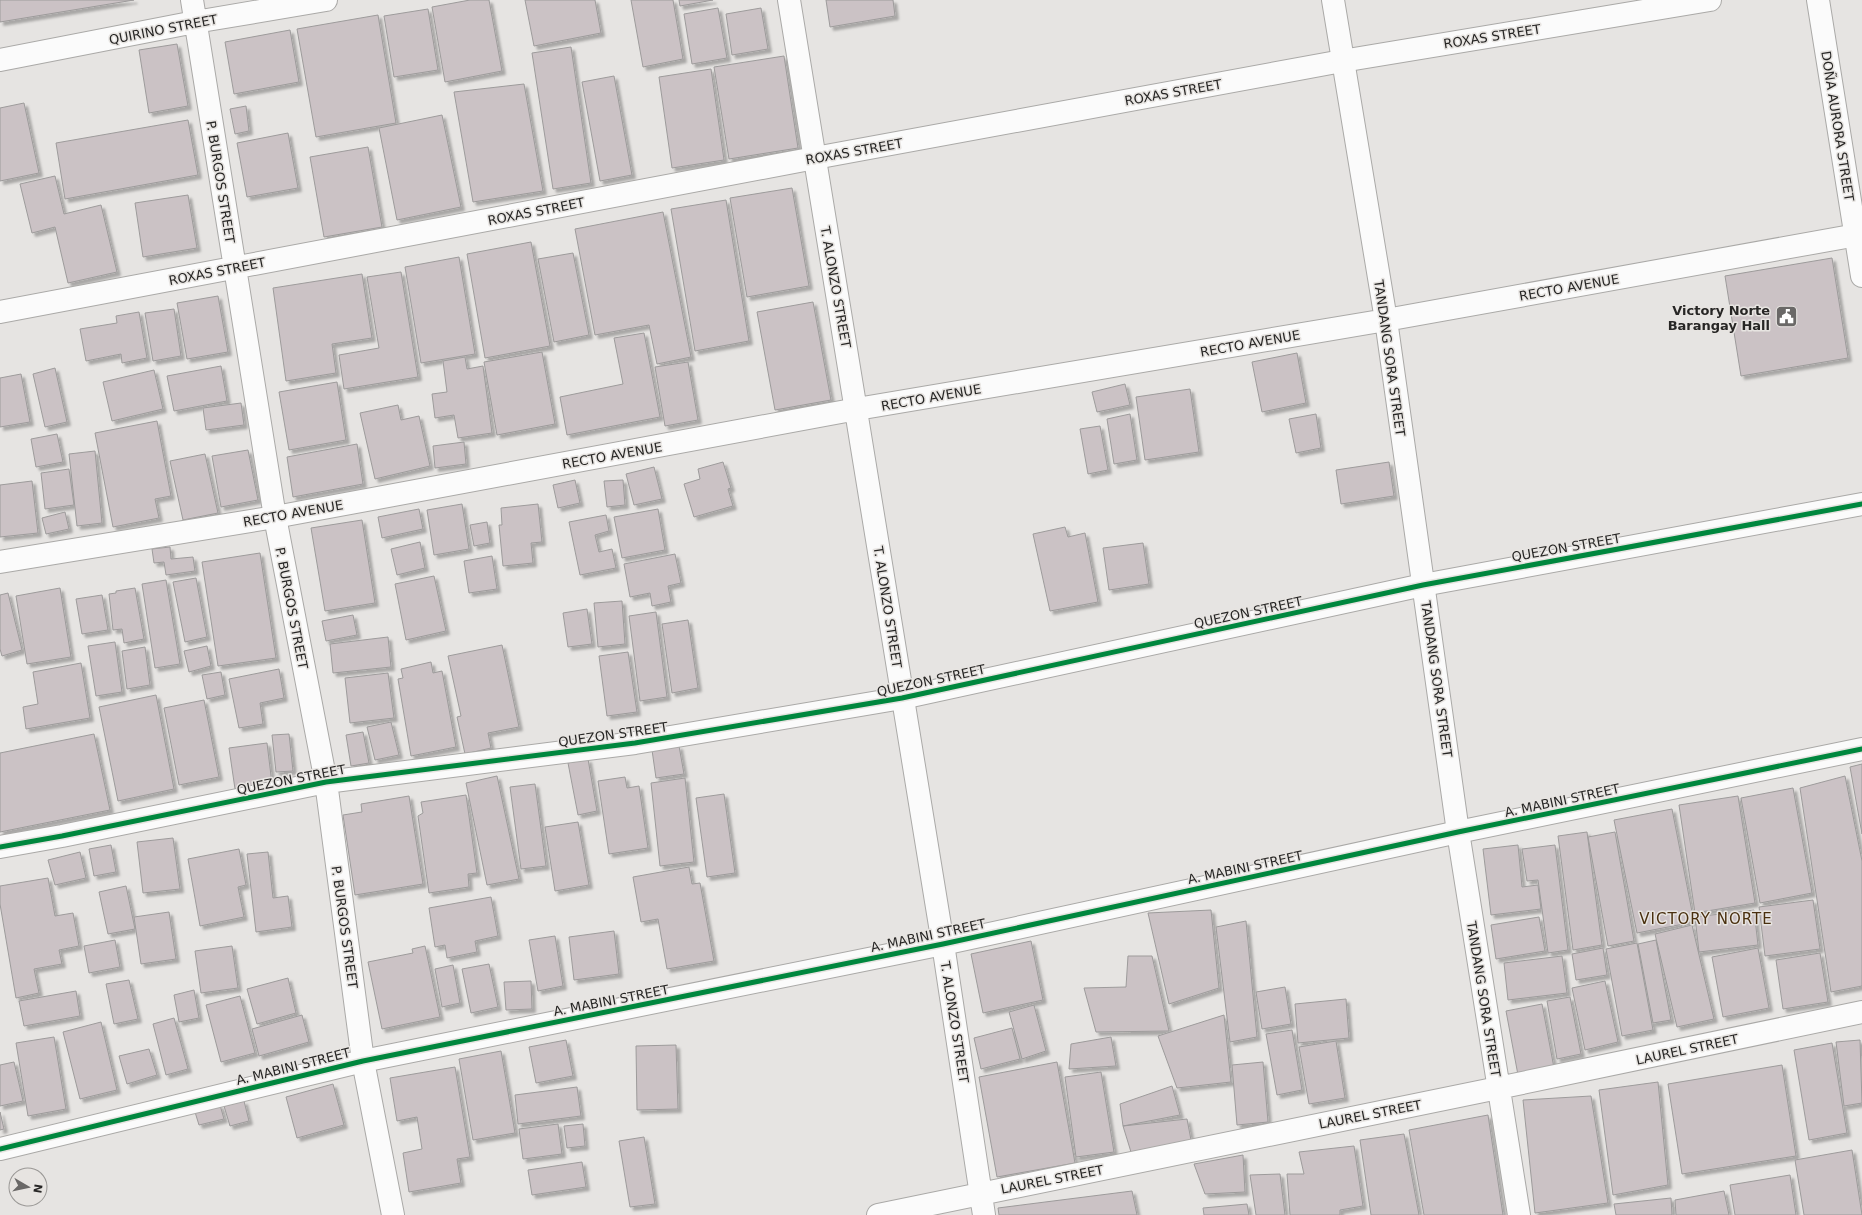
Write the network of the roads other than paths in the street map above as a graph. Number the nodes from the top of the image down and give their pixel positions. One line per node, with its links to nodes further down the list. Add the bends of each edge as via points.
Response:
1 (192, 0): 7 (street, P. BURGOS STREET)
2 (326, 0): 7 (street, QUIRINO STREET)
3 (789, 0): 10 (street, T. ALONZO STREET)
4 (1333, 0): 9 (street, TANDANG SORA STREET)
5 (1710, 0): 9 (street, ROXAS STREET)
6 (1818, 0): 11 (street, DOÑA AURORA STREET)
7 (195, 22): 8 (street, QUIRINO STREET); 12 (street, P. BURGOS STREET)
8 (0, 60)
9 (1342, 61): 10 (street, ROXAS STREET); 15 (street, TANDANG SORA STREET)
10 (815, 158): 12 (street, ROXAS STREET); 16 (street, T. ALONZO STREET)
11 (1858, 234): 13 (street, DOÑA AURORA STREET); 15 (street, RECTO AVENUE)
12 (234, 268): 14 (street, ROXAS STREET); 18 (street, P. BURGOS STREET)
13 (1862, 276)
14 (0, 312)
15 (1386, 320): 16 (street, RECTO AVENUE); 20 (street, TANDANG SORA STREET)
16 (857, 409): 18 (street, RECTO AVENUE); 21 (street, T. ALONZO STREET)
17 (1862, 504): 20 (street, QUEZON STREET)
18 (275, 517): 19 (street, RECTO AVENUE); 23 (street, P. BURGOS STREET)
19 (0, 562)
20 (1424, 585): 21 (street, QUEZON STREET); 24 (street, TANDANG SORA STREET)
21 (902, 698): 23 (street, QUEZON STREET, via 635,743); 26 (street, T. ALONZO STREET)
22 (1862, 749): 24 (street, A. MABINI STREET)
23 (326, 782): 25 (street, QUEZON STREET); 28 (street, P. BURGOS STREET)
24 (1458, 832): 26 (street, A. MABINI STREET); 29 (street, TANDANG SORA STREET)
25 (0, 847)
26 (943, 944): 28 (street, A. MABINI STREET); 31 (street, T. ALONZO STREET)
27 (1862, 1012): 29 (street, LAUREL STREET)
28 (363, 1060): 30 (street, A. MABINI STREET); 32 (street, P. BURGOS STREET)
29 (1498, 1088): 31 (street, LAUREL STREET); 35 (street, TANDANG SORA STREET)
30 (0, 1149)
31 (981, 1193): 33 (street, LAUREL STREET); 34 (street, T. ALONZO STREET)
32 (393, 1215)
33 (878, 1215)
34 (984, 1215)
35 (1519, 1215)

